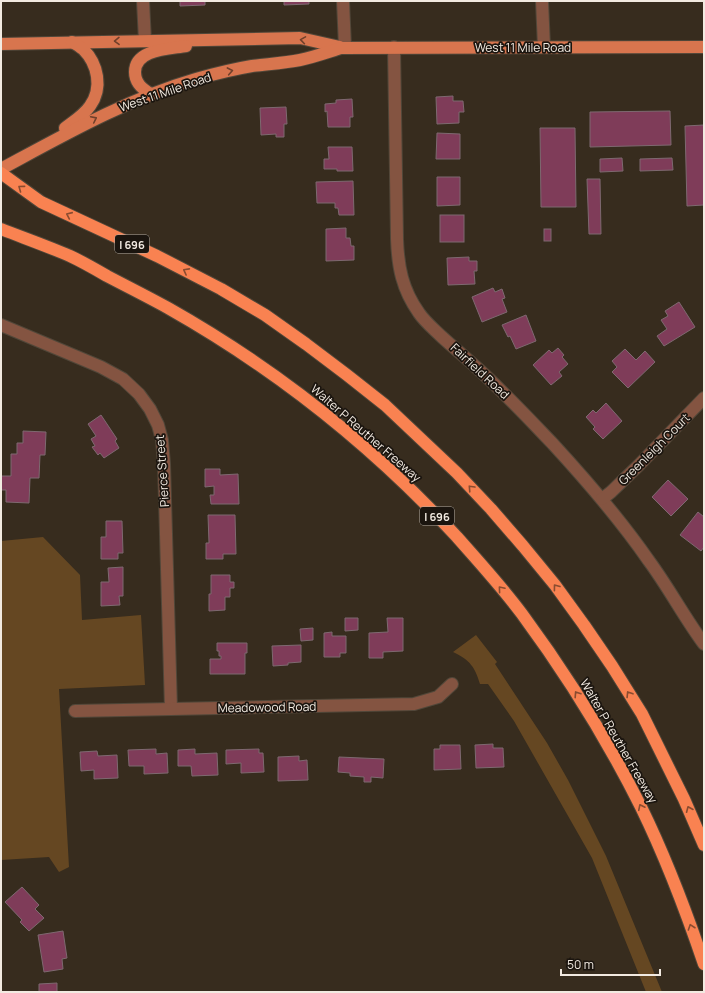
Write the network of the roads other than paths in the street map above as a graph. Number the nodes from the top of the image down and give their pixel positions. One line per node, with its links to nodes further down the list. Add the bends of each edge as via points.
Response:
1 (143, 1): 5 (street)
2 (343, 1): 10 (street)
3 (542, 1): 11 (street)
4 (239, 39): 5 (main road, West 11 Mile Road); 10 (main road, West 11 Mile Road, one-way to 4, via 300,38); 12 (main road, via 161,50 141,58 135,73 141,87)
5 (145, 41): 6 (main road, West 11 Mile Road, one-way to 6)
6 (72, 42): 7 (main road, West 11 Mile Road); 13 (main road, via 85,52 94,67 98,85 96,97 84,113)
7 (1, 44)
8 (394, 47): 10 (main road, West 11 Mile Road); 11 (main road, West 11 Mile Road); 19 (street, Fairfield Road, via 397,238 399,264 406,290 427,323 516,405)
9 (704, 47): 11 (main road, West 11 Mile Road)
10 (343, 48): 12 (main road, West 11 Mile Road, one-way to 10, via 220,73 300,60)
11 (544, 48)
12 (151, 94): 13 (main road, West 11 Mile Road, one-way to 12, via 98,117)
13 (40, 148): 14 (main road, West 11 Mile Road)
14 (1, 169)
15 (1, 173): 24 (highway, I 696, one-way to 15, via 642,714 612,666 555,585 457,473 385,405 265,315 157,256 41,202)
16 (1, 229): 25 (highway, Walter P Reuther Freeway / I 696, one-way to 16, via 682,902 642,809 598,727 522,614 441,520 406,484 337,424 237,350 176,313 73,258)
17 (1, 325): 22 (street, Pierce Street, via 101,367 123,379 139,394 158,425 164,464)
18 (704, 398): 19 (street, Greenleigh Court)
19 (602, 499): 20 (street, Fairfield Road, via 649,560)
20 (704, 644)
21 (452, 684): 22 (street, Meadowood Road, via 438,697 414,704)
22 (171, 709): 23 (street, Meadowood Road)
23 (75, 711)
24 (704, 845)
25 (704, 964)

